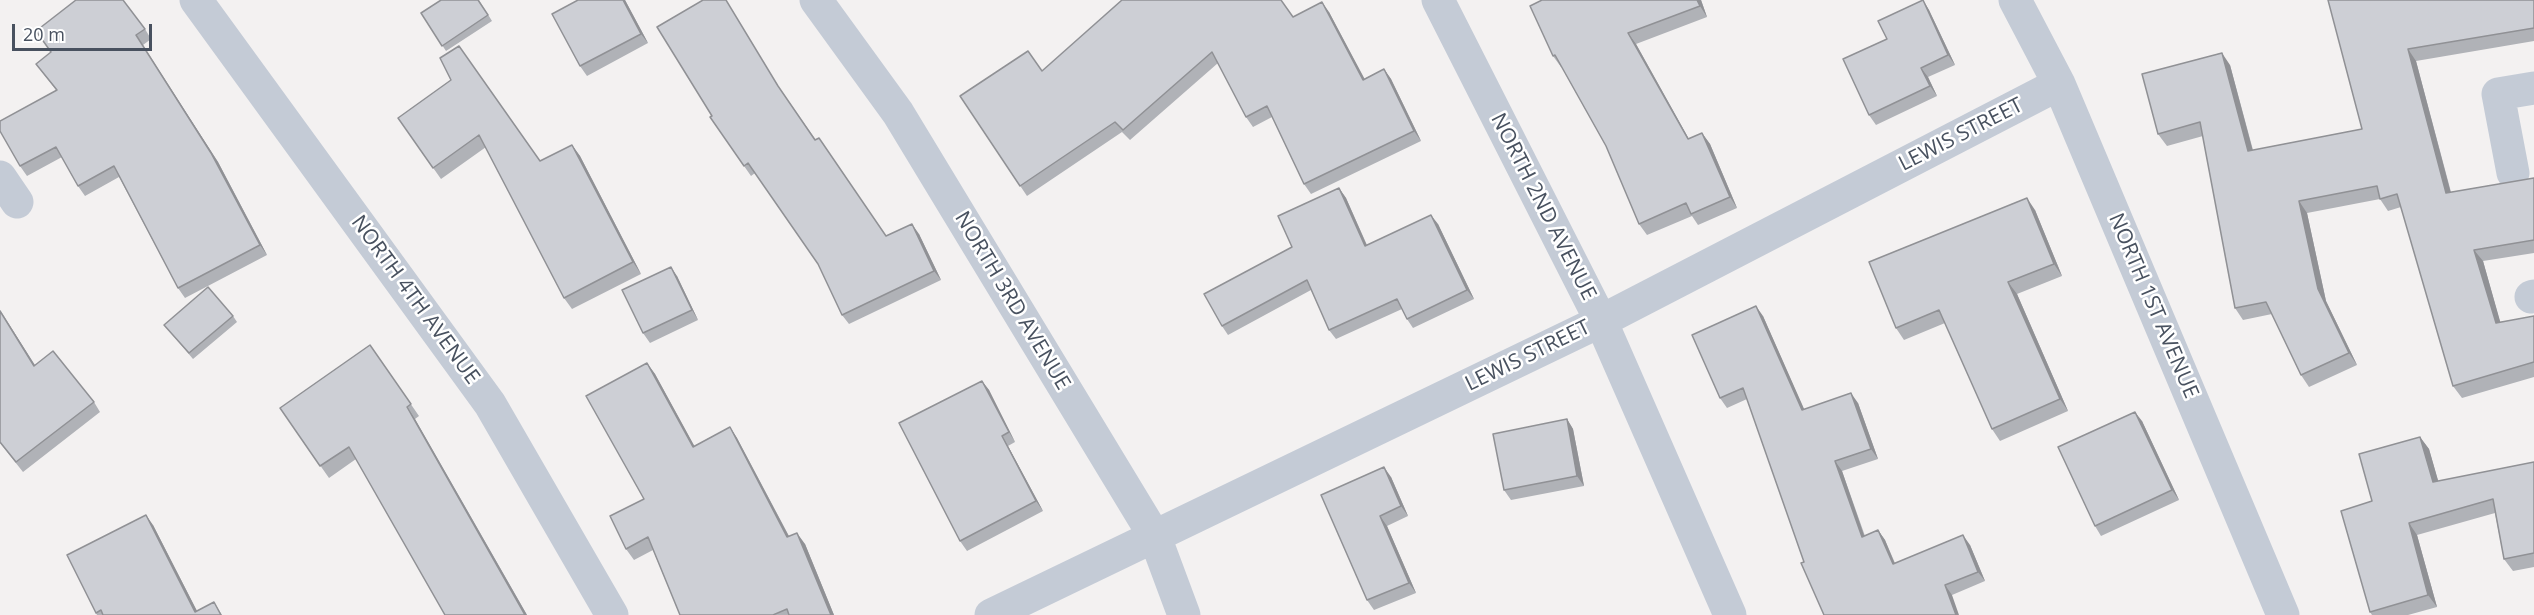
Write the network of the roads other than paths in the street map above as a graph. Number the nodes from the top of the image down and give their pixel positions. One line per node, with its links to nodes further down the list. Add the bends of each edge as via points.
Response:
1 (196, 0): 10 (street, NORTH 4TH AVENUE, via 490,404)
2 (816, 0): 9 (street, NORTH 3RD AVENUE, via 898,113)
3 (1438, 0): 8 (street, NORTH 2ND AVENUE)
4 (2015, 0): 5 (street, NORTH 1ST AVENUE)
5 (2059, 84): 8 (street, LEWIS STREET); 14 (street, NORTH 1ST AVENUE)
6 (2534, 88): 7 (street, via 2498,94)
7 (2513, 173)
8 (1601, 321): 9 (street, LEWIS STREET); 13 (street, NORTH 2ND AVENUE)
9 (1155, 537): 11 (street, LEWIS STREET); 12 (street, NORTH 3RD AVENUE)
10 (612, 615)
11 (991, 615)
12 (1184, 615)
13 (1730, 615)
14 (2283, 615)

